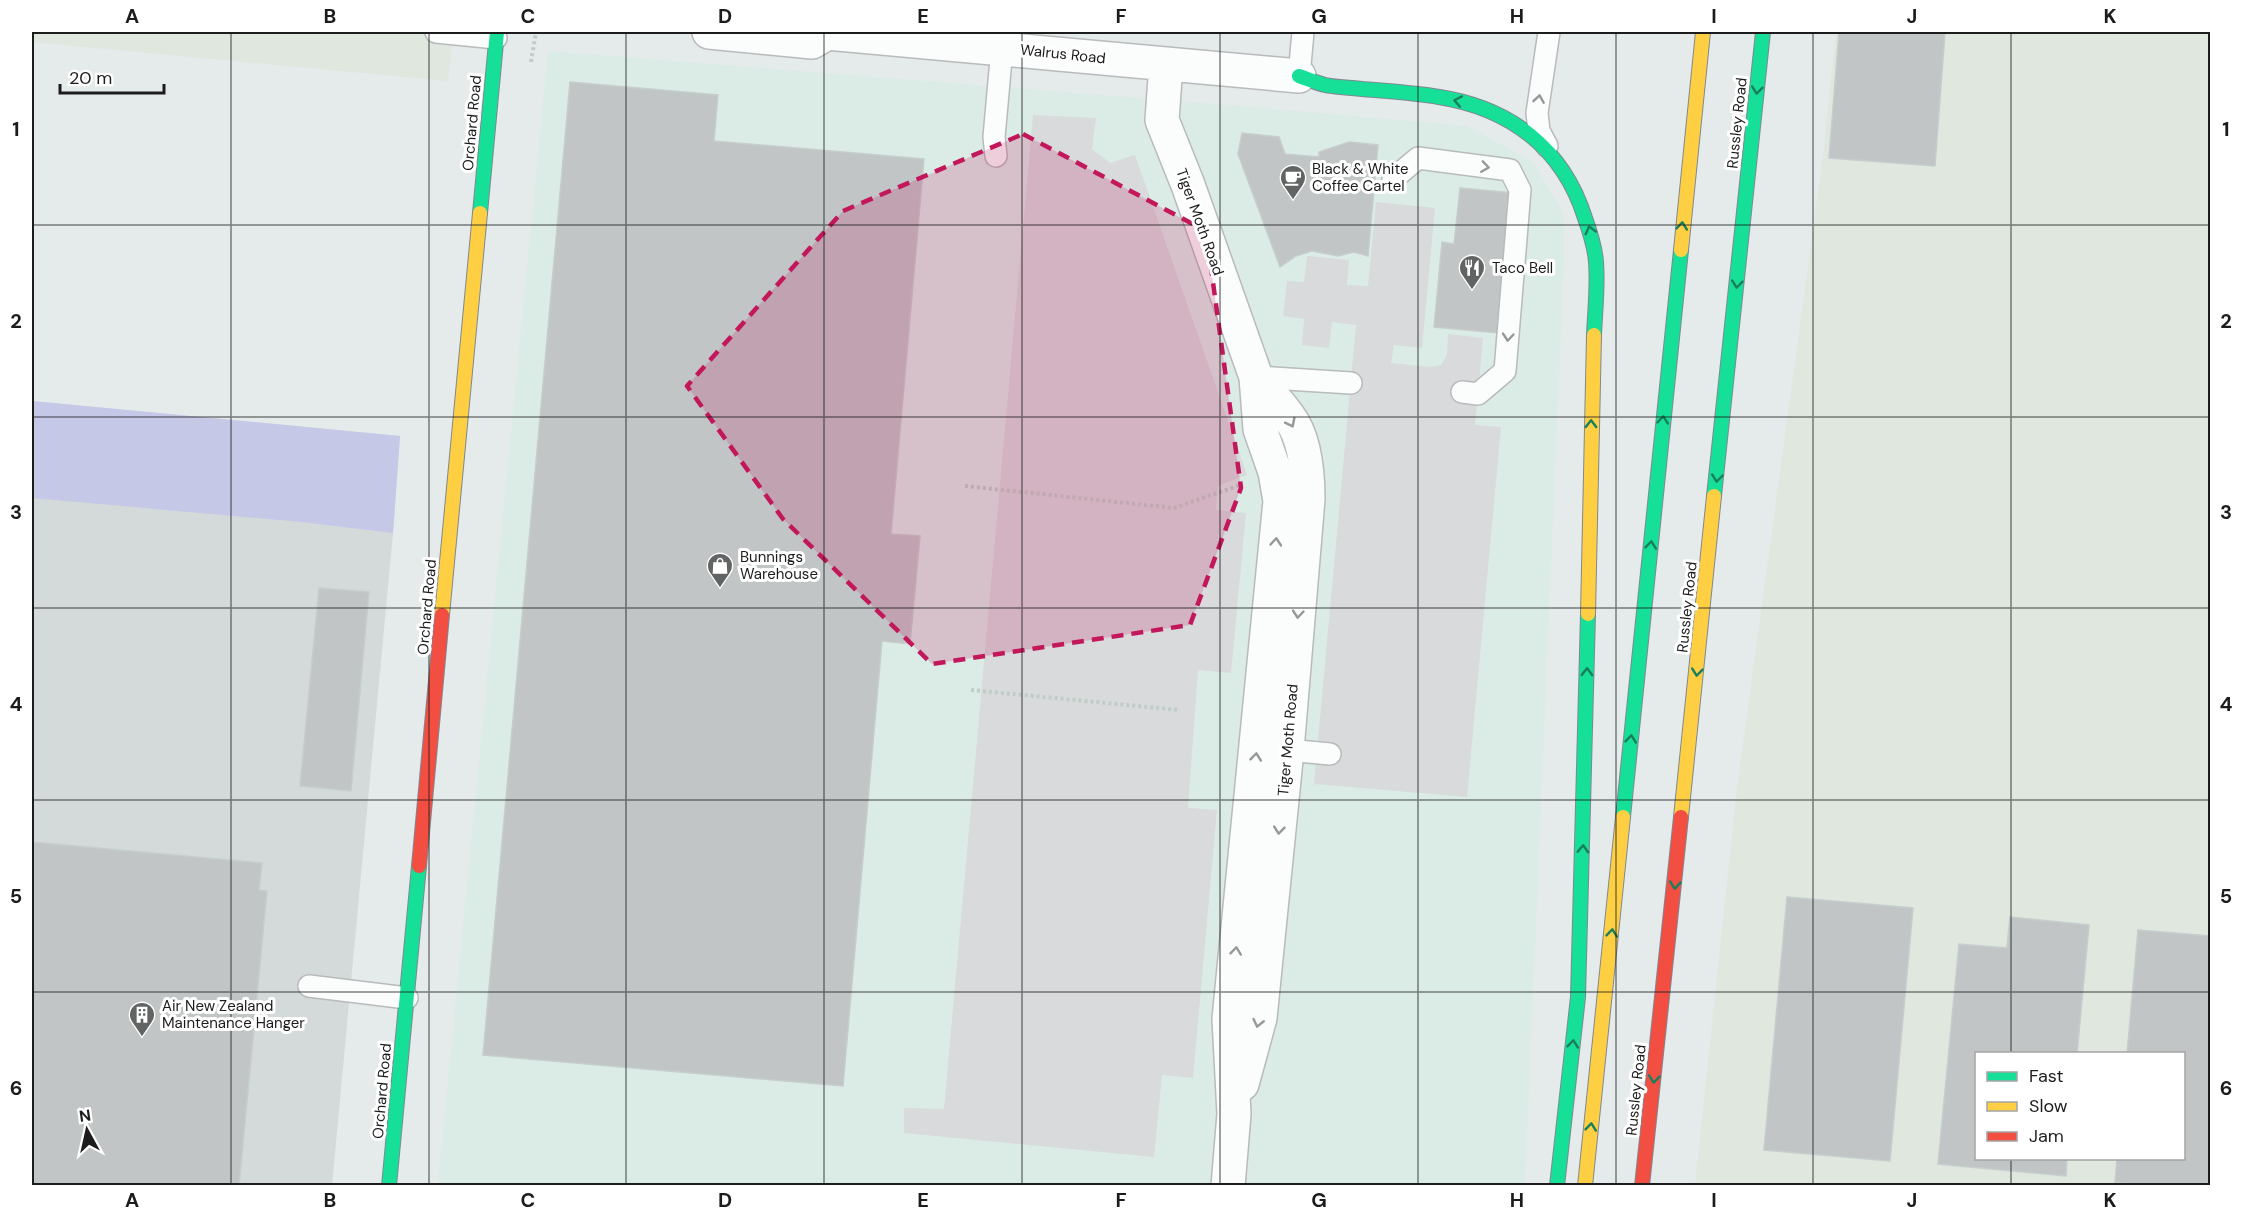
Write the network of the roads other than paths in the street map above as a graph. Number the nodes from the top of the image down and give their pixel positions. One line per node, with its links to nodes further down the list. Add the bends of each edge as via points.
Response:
1 (436, 32): 8 (lane)
2 (709, 32): 3 (street, Walrus Road, via 812,42)
3 (827, 32): 9 (street, Walrus Road)
4 (1303, 32): 12 (lane)
5 (1549, 32): 13 (lane, one-way to 5, via 1537,122)
6 (1703, 32): 27 (main road, one-way to 6)
7 (1763, 32): 28 (main road, Russley Road, one-way to 28)
8 (496, 35): 22 (main road, Orchard Road)
9 (889, 35): 10 (street, Walrus Road)
10 (1002, 48): 11 (street, Walrus Road); 14 (lane, via 994,137)
11 (1166, 64): 12 (street, Walrus Road); 16 (street, Tiger Moth Road, via 1162,120)
12 (1299, 76): 13 (main road, one-way to 12, via 1517,126 1485,108 1433,96 1327,85)
13 (1551, 155): 26 (main road, one-way to 13, via 1578,997 1596,262 1592,235 1578,195)
14 (996, 156)
15 (1393, 178): 18 (lane, one-way to 18, via 1418,158 1509,170 1520,190 1505,371 1478,394)
16 (1256, 376): 17 (lane); 19 (street, Tiger Moth Road, one-way to 19, via 1291,419 1308,476); 23 (street, Tiger Moth Road, one-way to 16, via 1229,1019 1280,501 1260,429)
17 (1351, 383)
18 (1462, 392)
19 (1287, 750): 20 (lane); 23 (street, Tiger Moth Road, one-way to 23, via 1260,1018)
20 (1330, 754)
21 (309, 986): 22 (lane)
22 (407, 998): 24 (main road, Orchard Road)
23 (1234, 1114): 25 (street, Tiger Moth Road)
24 (389, 1185)
25 (1228, 1185)
26 (1557, 1185)
27 (1585, 1185)
28 (1642, 1185)

